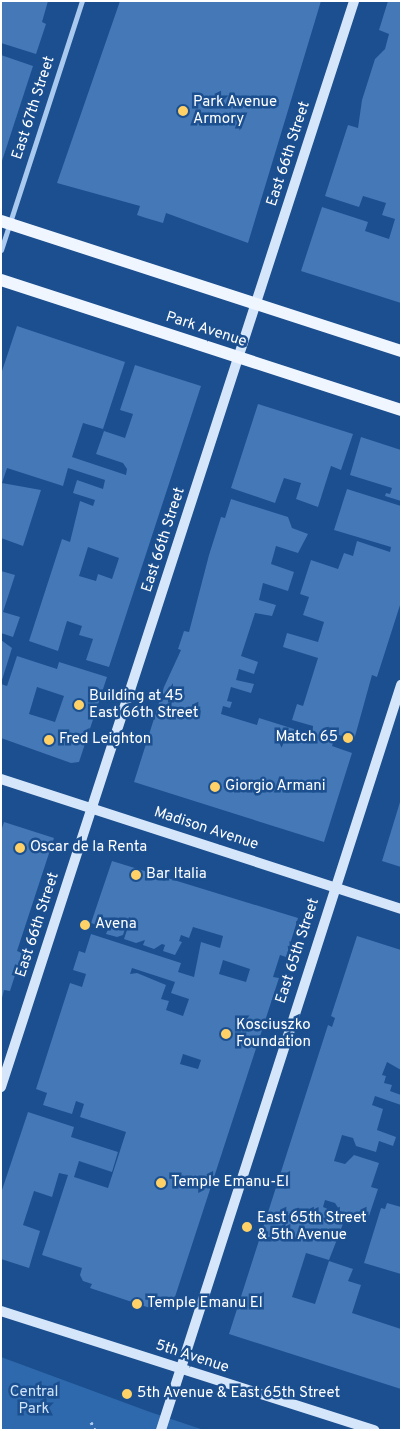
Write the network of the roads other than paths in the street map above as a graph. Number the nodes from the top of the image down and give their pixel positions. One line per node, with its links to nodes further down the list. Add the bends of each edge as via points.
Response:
1 (82, 1): 3 (street, East 67th Street)
2 (354, 1): 6 (main road, East 66th Street)
3 (5, 223): 4 (street, East 67th Street); 6 (main road)
4 (1, 250)
5 (1, 280): 8 (main road, Park Avenue)
6 (256, 304): 7 (main road); 8 (main road, East 66th Street)
7 (401, 351)
8 (239, 357): 9 (main road, Park Avenue); 12 (main road, East 66th Street)
9 (401, 410)
10 (401, 685): 13 (main road, East 65th Street)
11 (1, 779): 12 (main road, Madison Avenue)
12 (92, 808): 13 (main road, Madison Avenue); 15 (main road, East 66th Street)
13 (334, 887): 14 (main road, Madison Avenue); 17 (main road, East 65th Street)
14 (401, 909)
15 (1, 1087)
16 (1, 1311): 17 (main road, 5th Avenue)
17 (181, 1370): 18 (main road, East 65th Street); 19 (main road, 5th Avenue)
18 (161, 1430)
19 (374, 1430)

